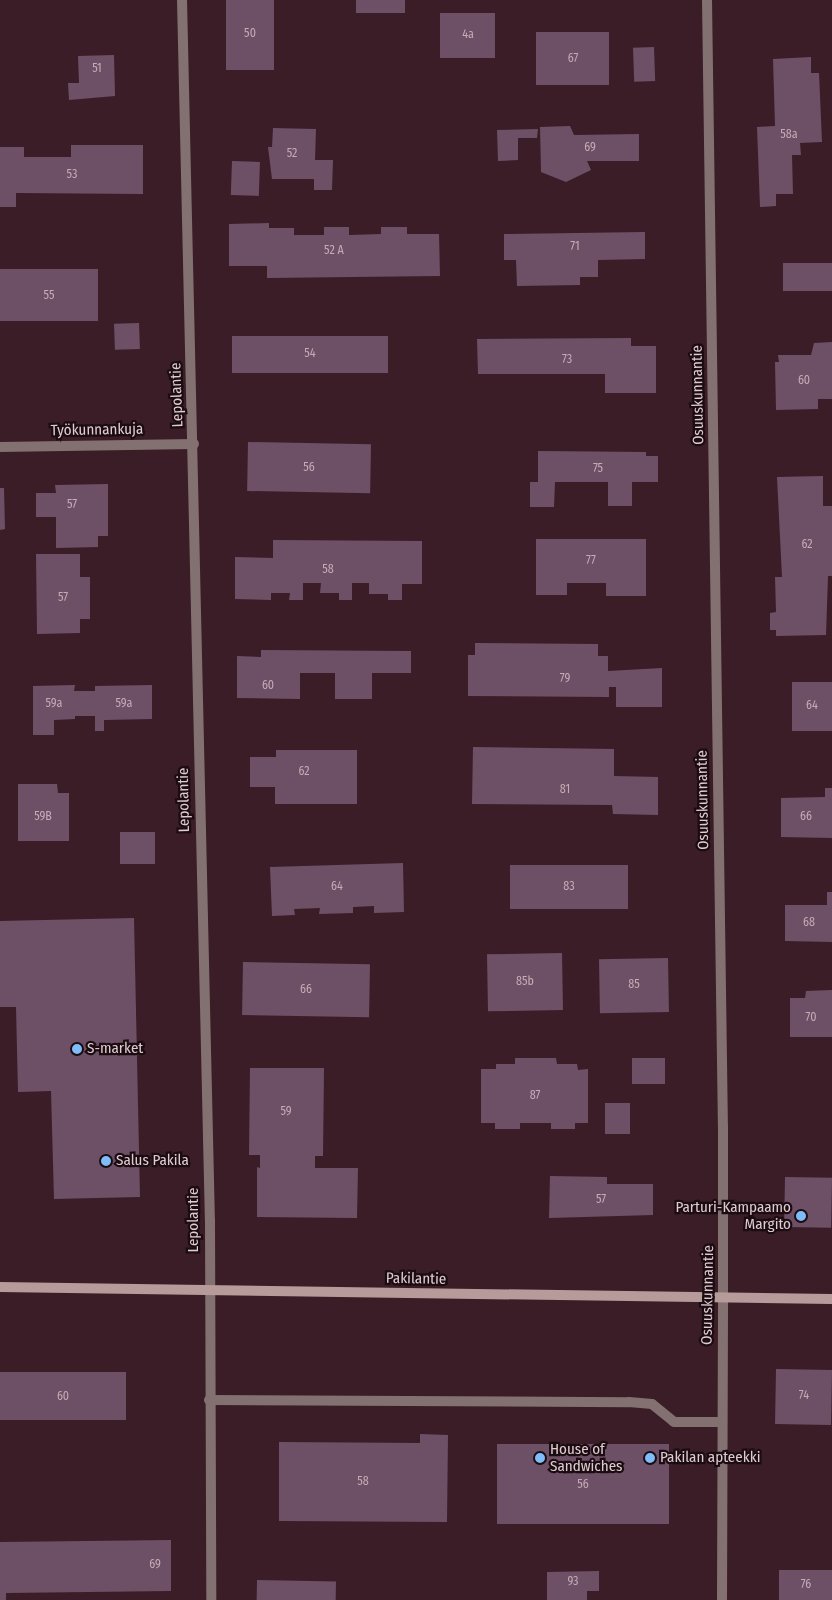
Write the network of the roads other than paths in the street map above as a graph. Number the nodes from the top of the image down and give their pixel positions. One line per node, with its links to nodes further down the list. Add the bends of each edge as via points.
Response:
1 (182, 0): 3 (street, Lepolantie)
2 (708, 0): 7 (street, Osuuskunnantie, via 724,1127)
3 (194, 444): 4 (street, Työkunnankuja); 6 (street, Lepolantie)
4 (0, 448)
5 (0, 1288): 6 (main road, Pakilantie)
6 (209, 1290): 7 (main road, Pakilantie); 9 (street, Lepolantie)
7 (723, 1298): 8 (main road, Pakilantie); 10 (street, Osuuskunnantie)
8 (832, 1299)
9 (209, 1400): 10 (street, via 629,1402 652,1404 674,1422); 11 (street, Lepolantie)
10 (722, 1422): 12 (street, Osuuskunnantie)
11 (211, 1600)
12 (722, 1600)

